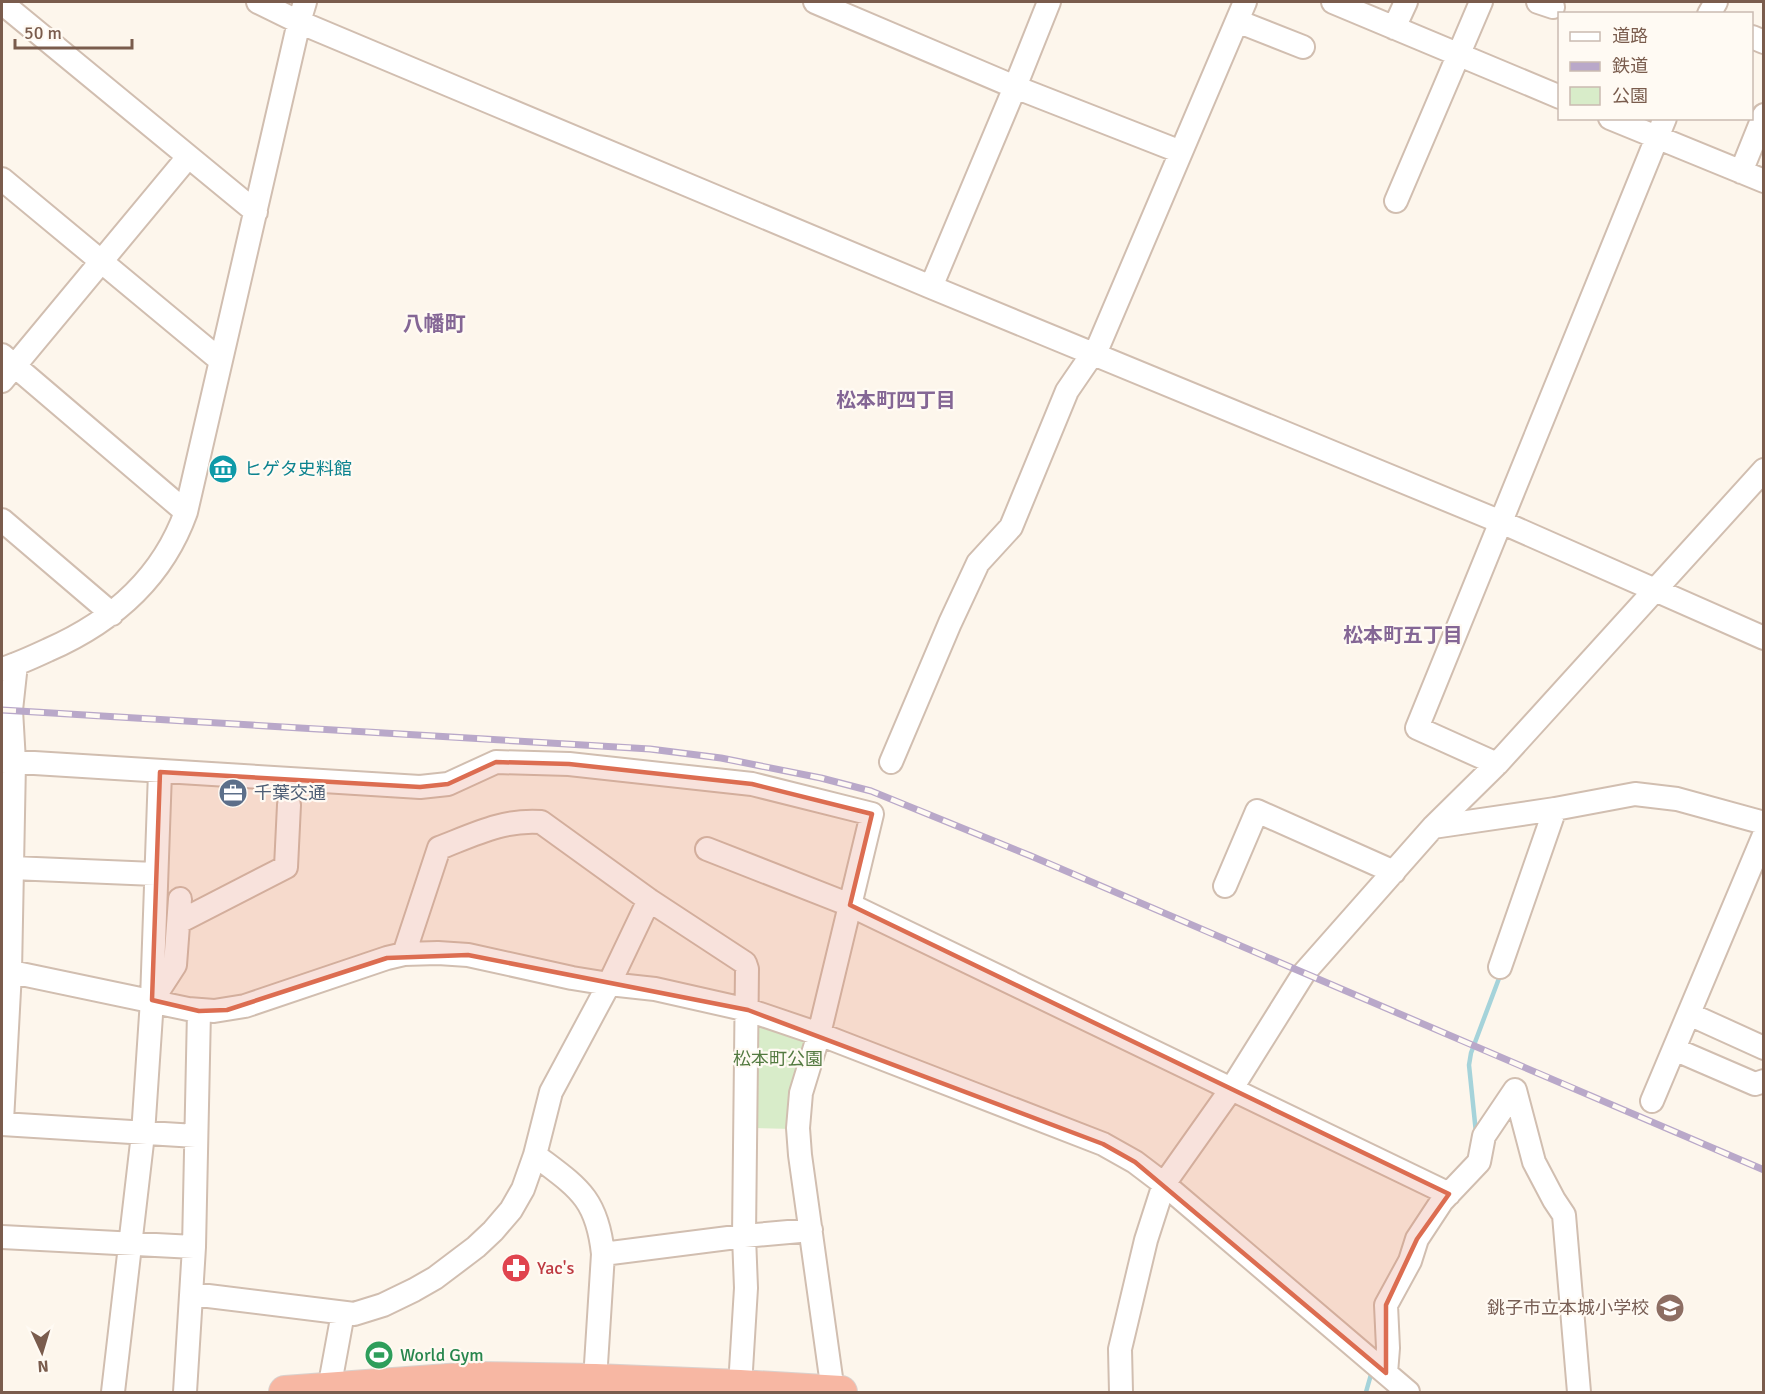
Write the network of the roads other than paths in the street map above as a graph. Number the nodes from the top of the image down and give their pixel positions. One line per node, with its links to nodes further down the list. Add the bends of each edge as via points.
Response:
1 (258, 2): 9 (street)
2 (818, 2): 13 (street)
3 (1049, 2): 13 (street)
4 (1333, 2): 10 (street)
5 (1406, 2): 10 (street)
6 (1481, 2): 12 (street)
7 (2, 3): 19 (street)
8 (1241, 11): 11 (street); 18 (street)
9 (302, 12): 24 (street); 26 (street)
10 (1394, 28): 12 (street)
11 (1303, 48)
12 (1459, 55): 14 (street); 23 (street)
13 (1015, 87): 18 (street); 26 (street)
14 (1558, 96)
15 (1764, 115): 20 (street)
16 (1620, 120): 17 (street)
17 (1661, 128): 20 (street); 33 (street)
18 (1181, 152): 27 (street)
19 (188, 157): 24 (street); 25 (street)
20 (1741, 172): 22 (street)
21 (2, 179): 25 (street)
22 (1764, 181)
23 (1396, 201)
24 (256, 212): 28 (street)
25 (100, 261): 28 (street); 29 (street)
26 (930, 287): 27 (street)
27 (1094, 354): 33 (street); 39 (street, via 1067,391 1011,527 978,563)
28 (220, 360): 31 (street)
29 (6, 367): 31 (street)
30 (1764, 470): 34 (street)
31 (186, 512): 35 (street, via 162,562)
32 (2, 520): 35 (street)
33 (1501, 522): 34 (street); 40 (street, via 1417,728)
34 (1654, 589): 36 (street); 40 (street)
35 (112, 614): 37 (street, via 73,639)
36 (1764, 638)
37 (9, 667): 38 (street)
38 (8, 761): 41 (street); 48 (street)
39 (891, 762)
40 (1497, 764): 45 (street)
41 (160, 772): 50 (street); 55 (street, via 420,787 448,784 496,762 569,764 753,784 872,814)
42 (290, 805): 56 (street, via 286,867)
43 (1555, 809): 44 (street, via 1635,794 1677,799); 45 (street); 58 (street)
44 (1764, 823)
45 (1433, 827): 49 (street)
46 (1764, 835): 51 (street)
47 (707, 849): 55 (street)
48 (7, 867): 50 (street); 59 (street)
49 (1394, 872): 52 (street, via 1257,811); 69 (street, via 1304,974)
50 (155, 874): 61 (street)
51 (1755, 880): 64 (street)
52 (1225, 886)
53 (180, 899): 56 (street)
54 (650, 900): 57 (street, via 541,822 510,823 440,848); 60 (street); 62 (street, via 745,963)
55 (850, 905): 65 (street); 69 (street)
56 (179, 922): 61 (street, via 175,965)
57 (405, 954): 60 (street, via 468,955); 63 (street, via 245,1006)
58 (1500, 967)
59 (6, 971): 61 (street); 71 (street)
60 (609, 984): 62 (street, via 655,989); 74 (street, via 551,1092)
61 (152, 1000): 63 (street); 72 (street)
62 (748, 1010): 65 (street); 78 (street)
63 (199, 1011): 73 (street)
64 (1689, 1014): 66 (street); 67 (street)
65 (819, 1034): 75 (street, via 1103,1144); 77 (street, via 798,1111)
66 (1764, 1048)
67 (1674, 1049): 68 (street, via 1755,1084); 70 (street)
68 (1764, 1081)
69 (1232, 1088): 75 (street); 76 (street)
70 (1652, 1101)
71 (2, 1122): 72 (street)
72 (143, 1134): 73 (street); 80 (street)
73 (196, 1136): 81 (street)
74 (535, 1155): 82 (street, via 584,1197 601,1235); 84 (street, via 511,1210 476,1247 414,1290 383,1305 354,1314)
75 (1164, 1184): 85 (street); 95 (street, via 1120,1349)
76 (1449, 1194): 85 (street, via 1417,1239 1410,1261 1386,1305 1388,1348); 97 (street, via 1479,1162 1484,1136 1515,1090 1534,1162 1564,1215)
77 (811, 1230): 78 (street); 93 (street)
78 (744, 1236): 82 (street); 88 (street, via 746,1288)
79 (2, 1237): 80 (street)
80 (130, 1244): 81 (street); 90 (street)
81 (194, 1247): 83 (street)
82 (603, 1254): 86 (street)
83 (192, 1294): 84 (street); 91 (street)
84 (343, 1313): 89 (street)
85 (1378, 1366): 96 (street)
86 (590, 1384): 87 (highway, via 475,1378); 88 (highway)
87 (446, 1387): 89 (highway)
88 (735, 1388): 93 (highway)
89 (326, 1391): 92 (highway)
90 (112, 1392)
91 (185, 1392)
92 (285, 1392)
93 (833, 1392): 94 (highway)
94 (841, 1392)
95 (1121, 1392)
96 (1408, 1392)
97 (1579, 1392)

